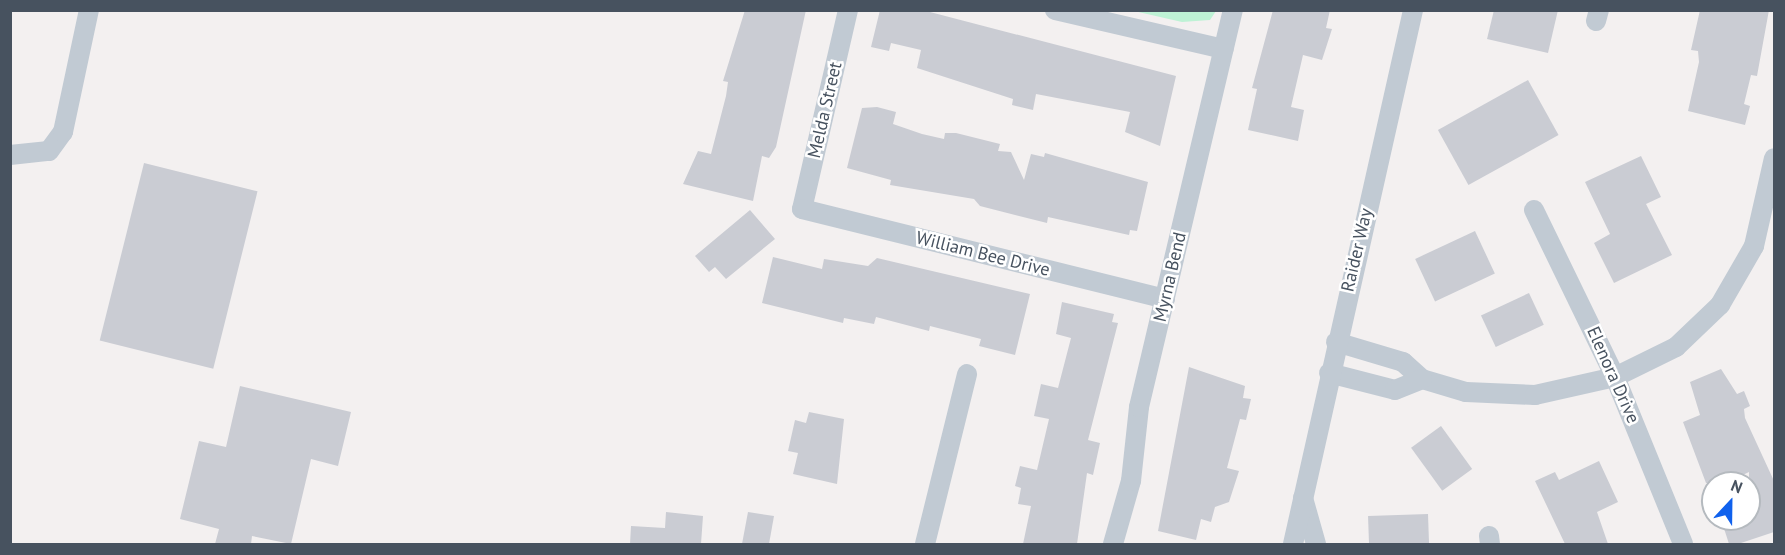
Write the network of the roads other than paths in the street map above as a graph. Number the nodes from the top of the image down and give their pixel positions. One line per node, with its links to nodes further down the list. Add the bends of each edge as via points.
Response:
1 (89, 10): 7 (street, via 63,132 49,151)
2 (848, 10): 9 (street, Melda Street)
3 (1055, 10): 6 (street)
4 (1233, 10): 6 (street, Myrna Bend)
5 (1413, 10): 12 (street, Raider Way)
6 (1224, 49): 11 (street, Myrna Bend)
7 (10, 155)
8 (1774, 158): 15 (street, via 1754,246 1720,305 1676,346)
9 (802, 209): 11 (street, William Bee Drive)
10 (1533, 210): 15 (street, Elenora Drive)
11 (1165, 299): 19 (street, Myrna Bend, via 1139,407 1131,481)
12 (1336, 342): 13 (street, Raider Way); 16 (street, via 1403,362)
13 (1329, 373): 16 (street, via 1395,390); 17 (street, Raider Way)
14 (967, 375): 18 (street)
15 (1615, 377): 16 (street, via 1535,395 1466,392); 22 (street, Elenora Drive)
16 (1422, 379)
17 (1301, 490): 20 (street, Raider Way); 21 (street, Raider Way)
18 (925, 544)
19 (1113, 544)
20 (1293, 544)
21 (1316, 544)
22 (1683, 544)

